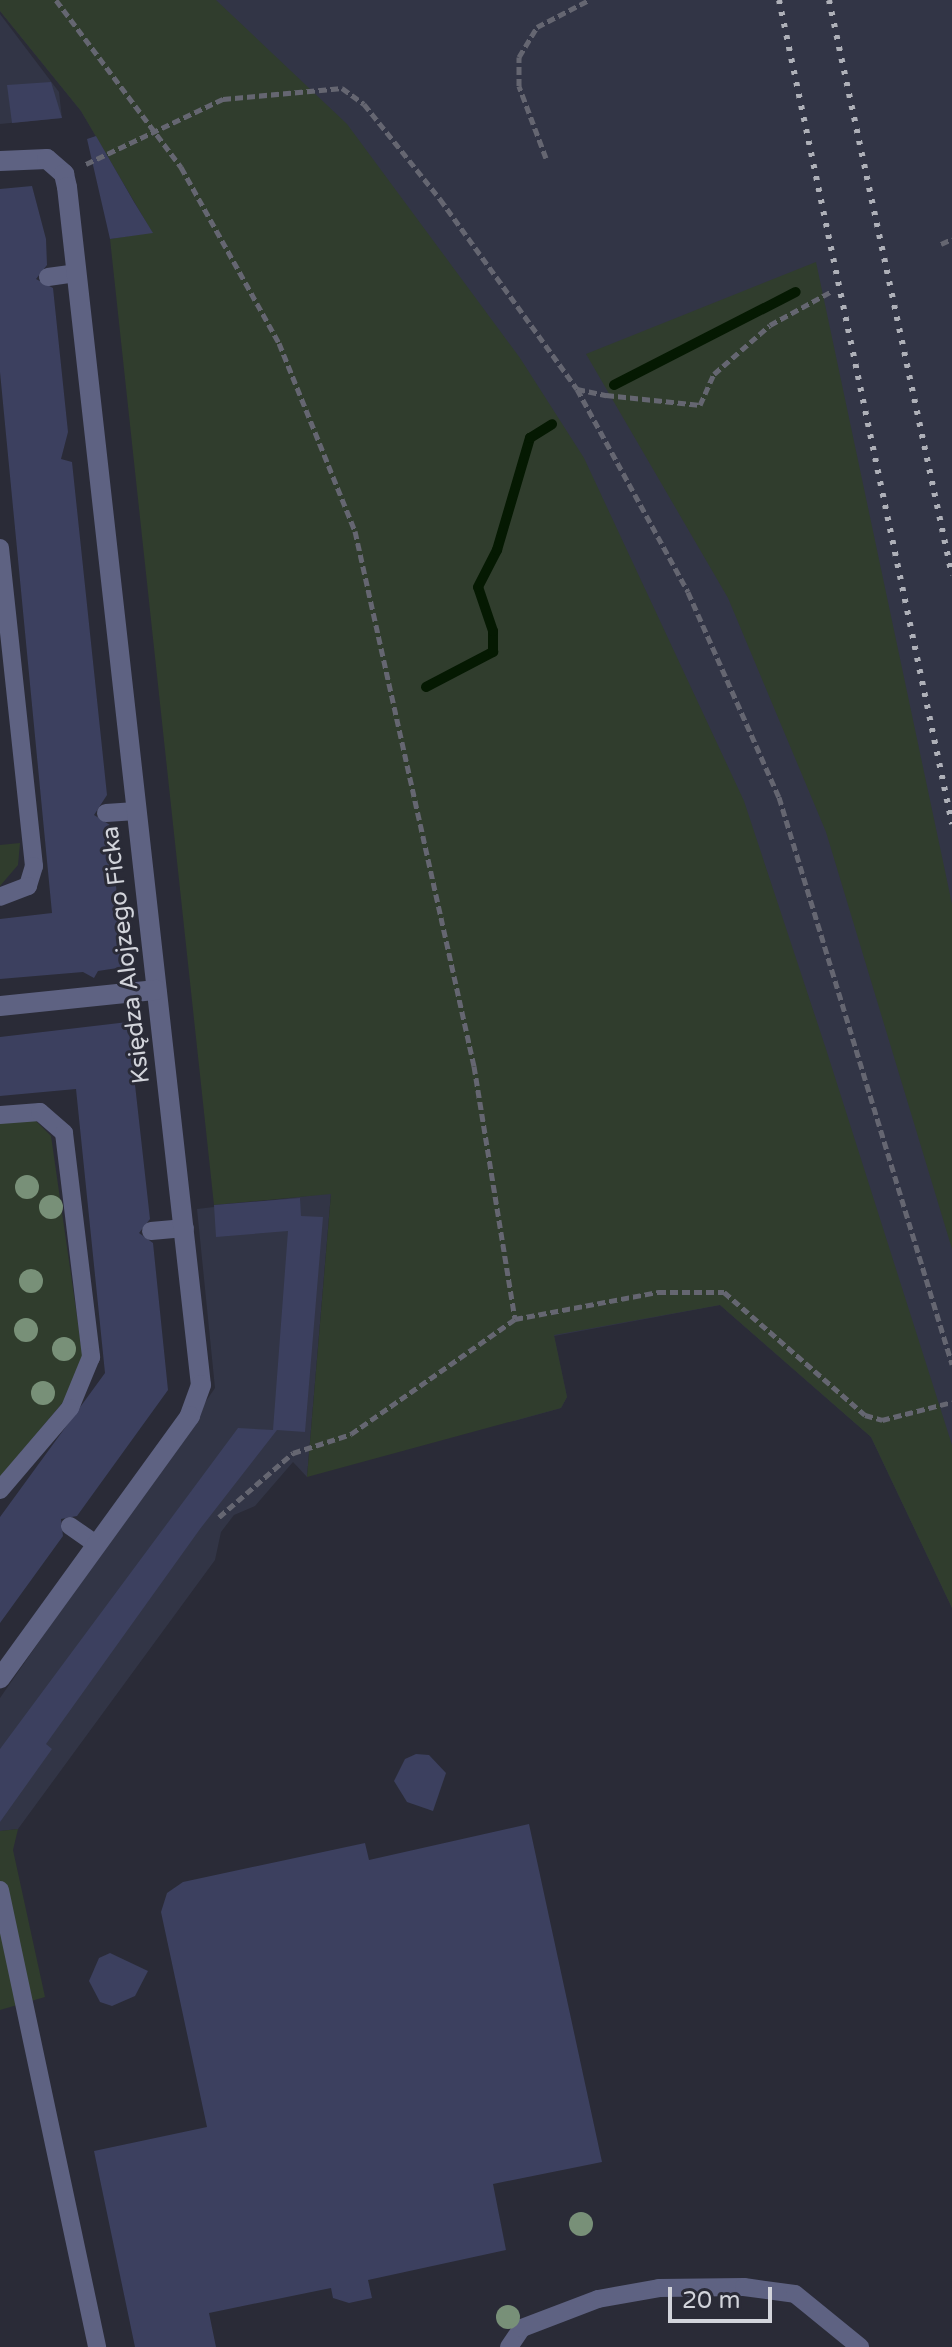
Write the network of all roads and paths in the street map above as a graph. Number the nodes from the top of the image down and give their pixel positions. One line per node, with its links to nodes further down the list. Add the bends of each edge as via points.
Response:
1 (56, 0): 3 (path)
2 (589, 0): 4 (path, via 537,27 519,57 519,86)
3 (157, 134): 6 (path); 12 (path, via 223,99 342,88 364,104 440,199); 22 (path, via 279,343 355,531 474,1066)
4 (546, 158)
5 (0, 161): 6 (street, via 35,157)
6 (60, 170): 9 (street, Księdza Alojzego Ficka)
7 (952, 239): 8 (path)
8 (941, 244)
9 (76, 273): 10 (lane); 14 (street, Księdza Alojzego Ficka)
10 (48, 277)
11 (832, 291): 12 (path, via 770,325 714,374 700,405)
12 (577, 389): 23 (path, via 688,592 779,797)
13 (0, 548): 16 (lane, via 37,819 28,886)
14 (136, 811): 15 (lane); 17 (street, Księdza Alojzego Ficka)
15 (106, 813)
16 (0, 897)
17 (156, 990): 18 (street); 20 (street, Księdza Alojzego Ficka)
18 (0, 1006)
19 (0, 1115): 25 (lane, via 40,1112 64,1133 85,1239 91,1357 70,1408)
20 (185, 1228): 21 (lane); 28 (street, Księdza Alojzego Ficka, via 198,1402)
21 (151, 1231)
22 (515, 1319): 24 (path, via 658,1292 724,1292 865,1415 882,1420); 26 (path, via 351,1434 293,1453)
23 (952, 1364)
24 (952, 1402)
25 (11, 1487)
26 (219, 1517)
27 (70, 1526): 28 (lane)
28 (97, 1545): 29 (street, Księdza Alojzego Ficka)
29 (0, 1678)
30 (0, 1890): 31 (lane)
31 (97, 2347)
32 (509, 2347): 33 (lane, via 522,2328 598,2299 659,2288 744,2287 795,2294)
33 (860, 2347)

